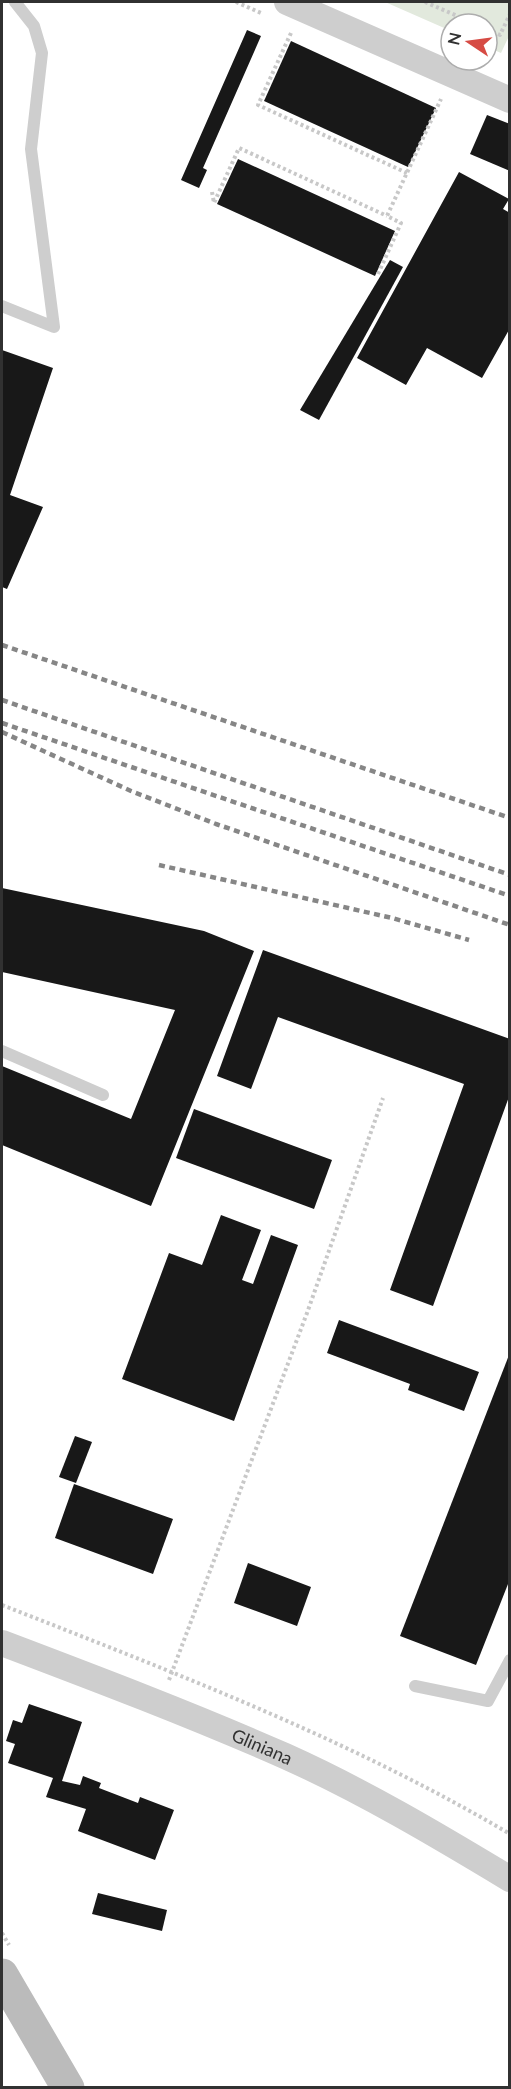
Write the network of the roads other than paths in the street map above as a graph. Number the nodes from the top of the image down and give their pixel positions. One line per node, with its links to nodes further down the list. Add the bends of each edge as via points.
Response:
1 (15, 2): 4 (lane, via 34,26 42,53 31,149 54,327)
2 (287, 2): 3 (street)
3 (510, 100)
4 (2, 306)
5 (2, 1052): 6 (lane)
6 (103, 1095)
7 (2, 1643): 10 (street, Gliniana, via 286,1757)
8 (510, 1660): 9 (lane, via 488,1701)
9 (415, 1686)
10 (510, 1879)
11 (2, 1975): 12 (street)
12 (68, 2088)

